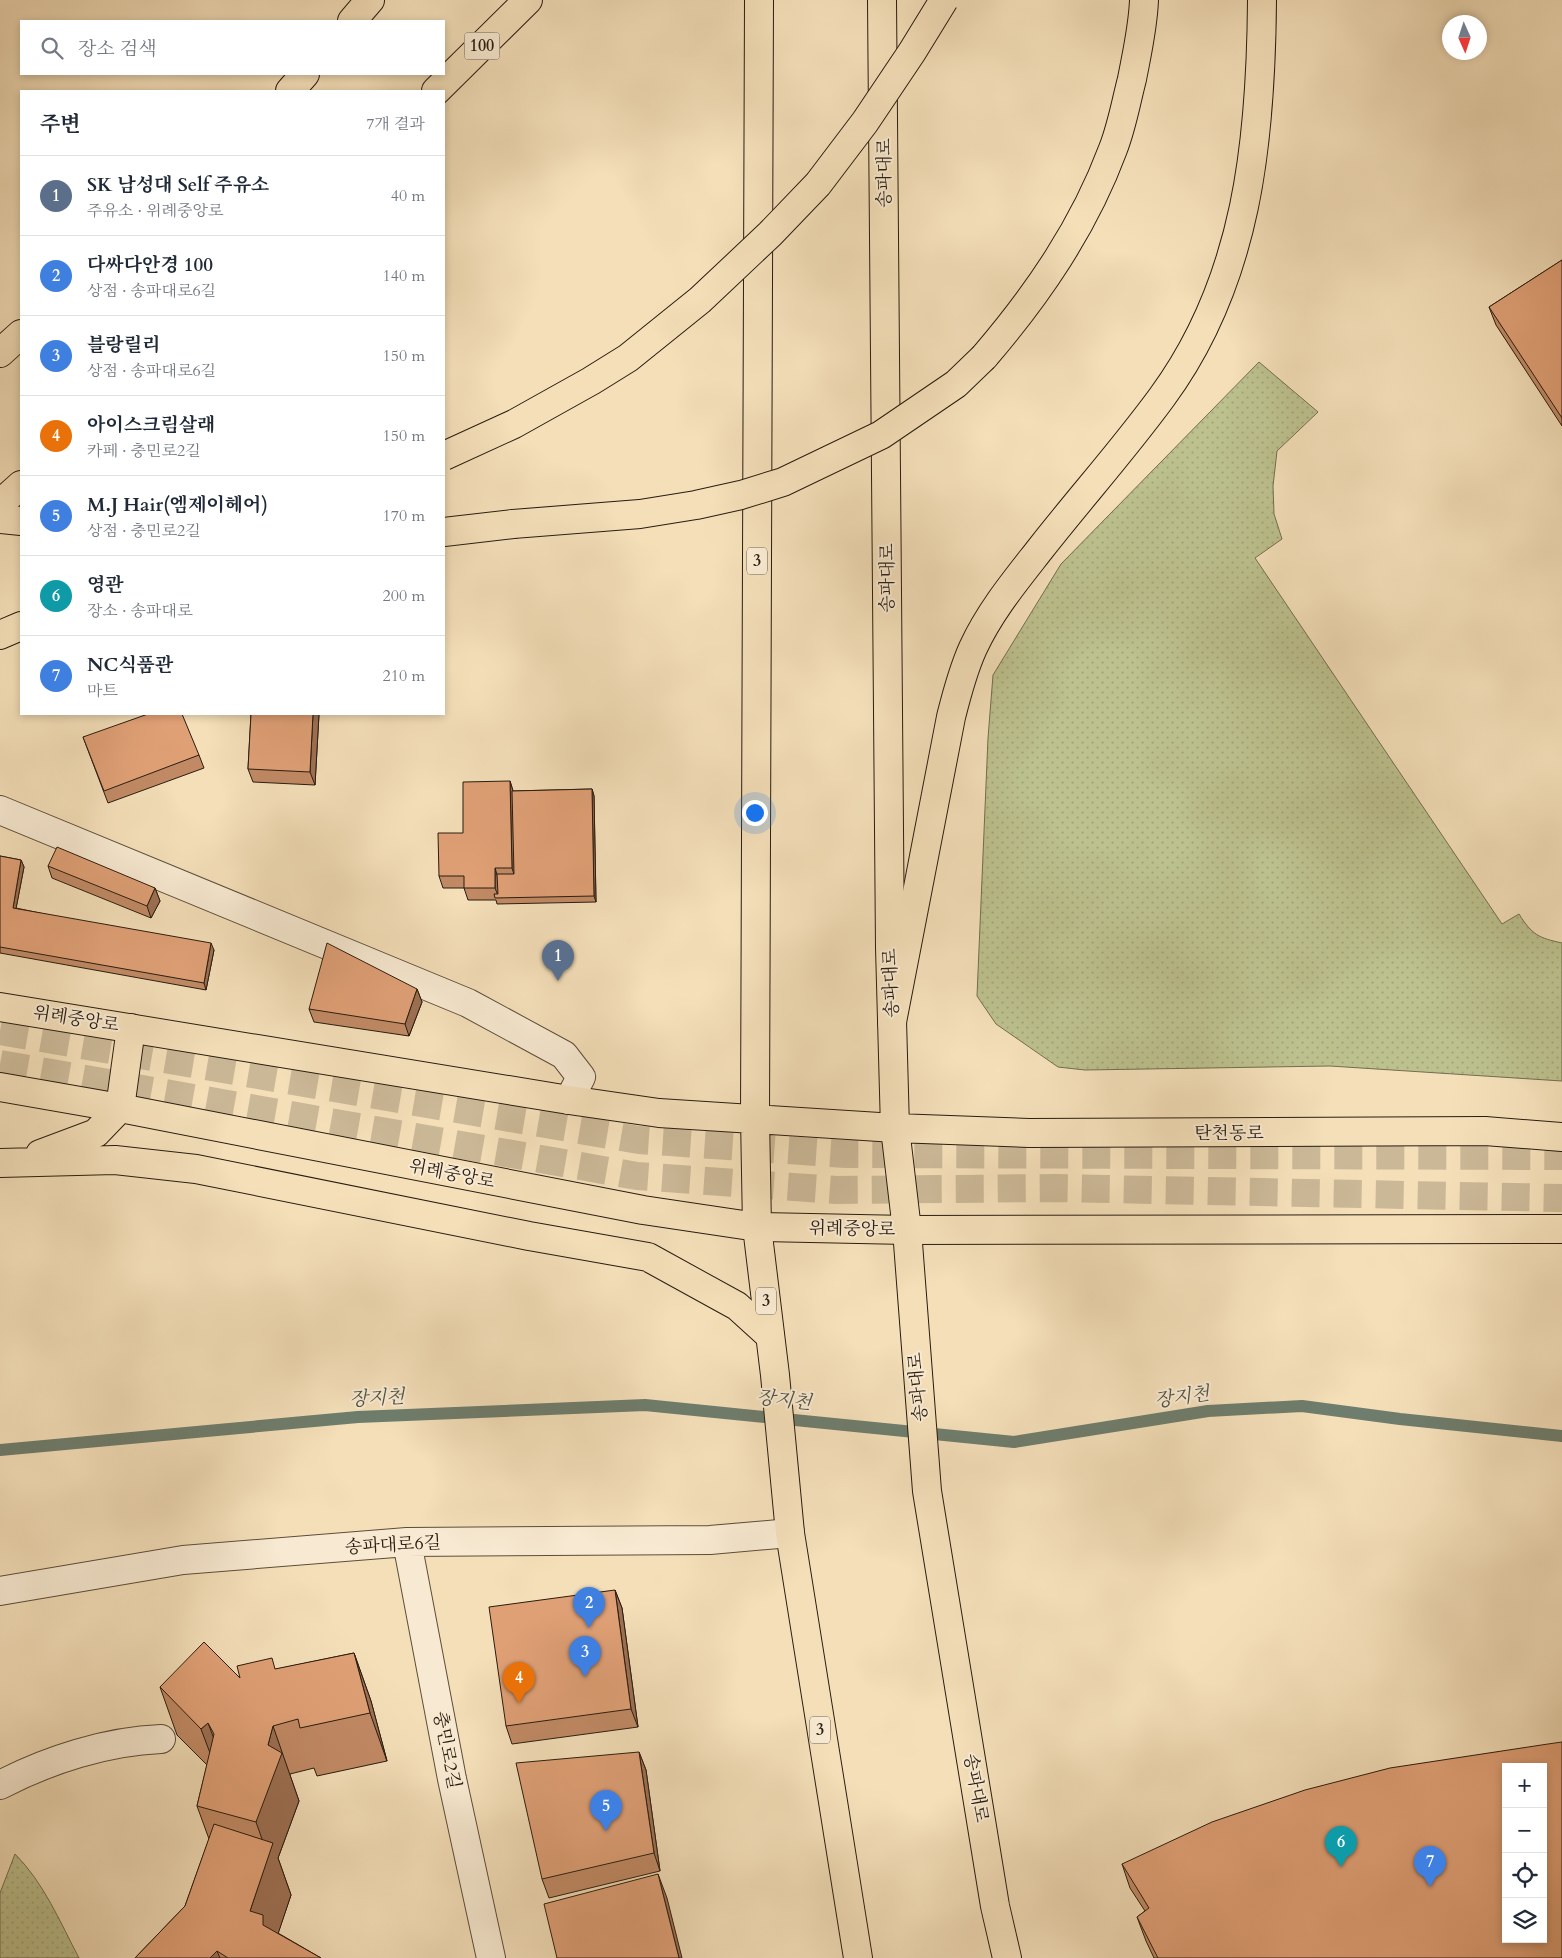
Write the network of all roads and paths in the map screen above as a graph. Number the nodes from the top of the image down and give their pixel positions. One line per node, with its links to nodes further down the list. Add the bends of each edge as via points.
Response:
1 (370, 0): 8 (main road)
2 (528, 0): 11 (main road, 100)
3 (759, 0): 29 (main road, 3)
4 (882, 0): 24 (main road, 송파대로)
5 (944, 0): 14 (main road, bridge, via 865,122 818,184 700,300 628,358 591,381 514,424)
6 (1144, 0): 19 (main road, bridge, via 1137,54 1123,114 1101,179 1058,260 1016,320 956,384 881,435 783,482 741,495 640,514)
7 (1262, 0): 24 (main road, via 1260,86 1253,160 1240,222 1217,300 1194,348 1163,395 1004,594 973,648 958,686 951,717)
8 (353, 20)
9 (304, 75): 10 (main road)
10 (291, 90)
11 (437, 90)
12 (20, 335): 13 (main road)
13 (0, 353)
14 (445, 456)
15 (20, 486): 16 (main road)
16 (0, 504)
17 (0, 519): 18 (main road)
18 (20, 521)
19 (445, 532)
20 (20, 626): 21 (main road)
21 (0, 635)
22 (0, 810): 27 (street, via 468,1003 564,1055 581,1077)
23 (0, 1007): 25 (main road, 위례중앙로)
24 (892, 1022): 30 (main road, 송파대로)
25 (130, 1028): 27 (main road, 위례중앙로); 28 (main road)
26 (0, 1088): 28 (main road, 위례중앙로)
27 (569, 1100): 29 (main road, 위례중앙로, via 659,1113)
28 (120, 1108): 32 (main road, via 96,1133); 33 (main road, 위례중앙로, via 643,1210)
29 (755, 1118): 30 (main road, 위례중앙로); 33 (main road, 3)
30 (895, 1128): 31 (main road, 탄천동로, via 1052,1134 1485,1131); 35 (main road, 송파대로)
31 (1562, 1137)
32 (10, 1162): 36 (main road, via 115,1160 196,1169 648,1257 736,1306)
33 (757, 1227): 35 (main road, 위례중앙로); 36 (main road, 3)
34 (1562, 1229): 35 (main road)
35 (907, 1230): 44 (main road, 송파대로, via 927,1491 995,1906)
36 (770, 1336): 37 (main road, 3)
37 (790, 1533): 38 (street, 송파대로6길, via 710,1540); 43 (main road, 3)
38 (407, 1542): 39 (street, 송파대로6길, via 183,1560); 42 (street, 충민로2길, via 452,1779)
39 (0, 1591)
40 (162, 1740): 41 (street, via 140,1740 73,1755)
41 (0, 1785)
42 (491, 1958)
43 (858, 1958)
44 (1007, 1958)

